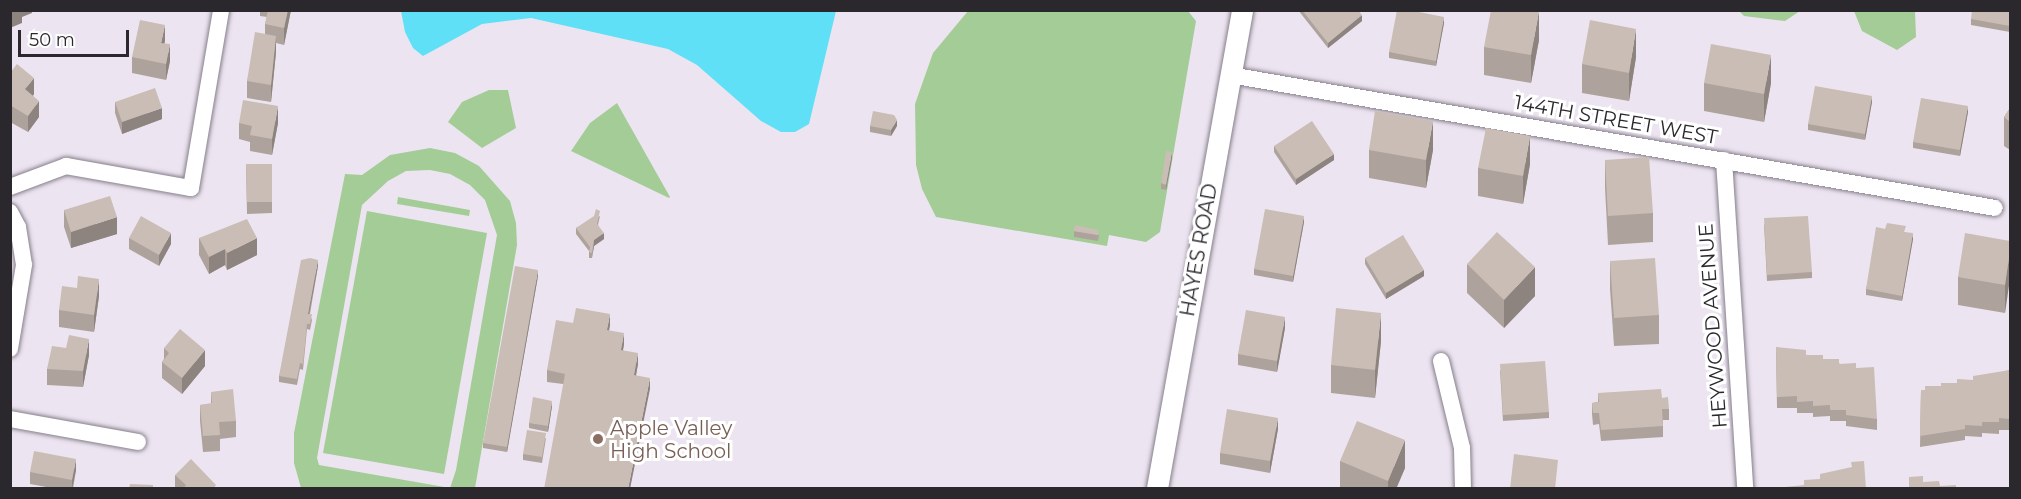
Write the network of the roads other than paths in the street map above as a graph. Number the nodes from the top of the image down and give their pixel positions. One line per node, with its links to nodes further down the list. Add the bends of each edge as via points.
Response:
1 (221, 10): 5 (street, via 191,188 66,166)
2 (1242, 10): 3 (street, HAYES ROAD)
3 (1230, 75): 4 (street, 144TH STREET WEST); 12 (street, HAYES ROAD)
4 (1724, 160): 6 (street, 144TH STREET WEST); 14 (street, HEYWOOD AVENUE)
5 (10, 187)
6 (1995, 208)
7 (10, 212): 8 (street, via 18,227 24,265)
8 (10, 349)
9 (1441, 361): 13 (street, via 1462,448)
10 (10, 419): 11 (street)
11 (138, 442)
12 (1157, 489)
13 (1463, 489)
14 (1745, 489)

